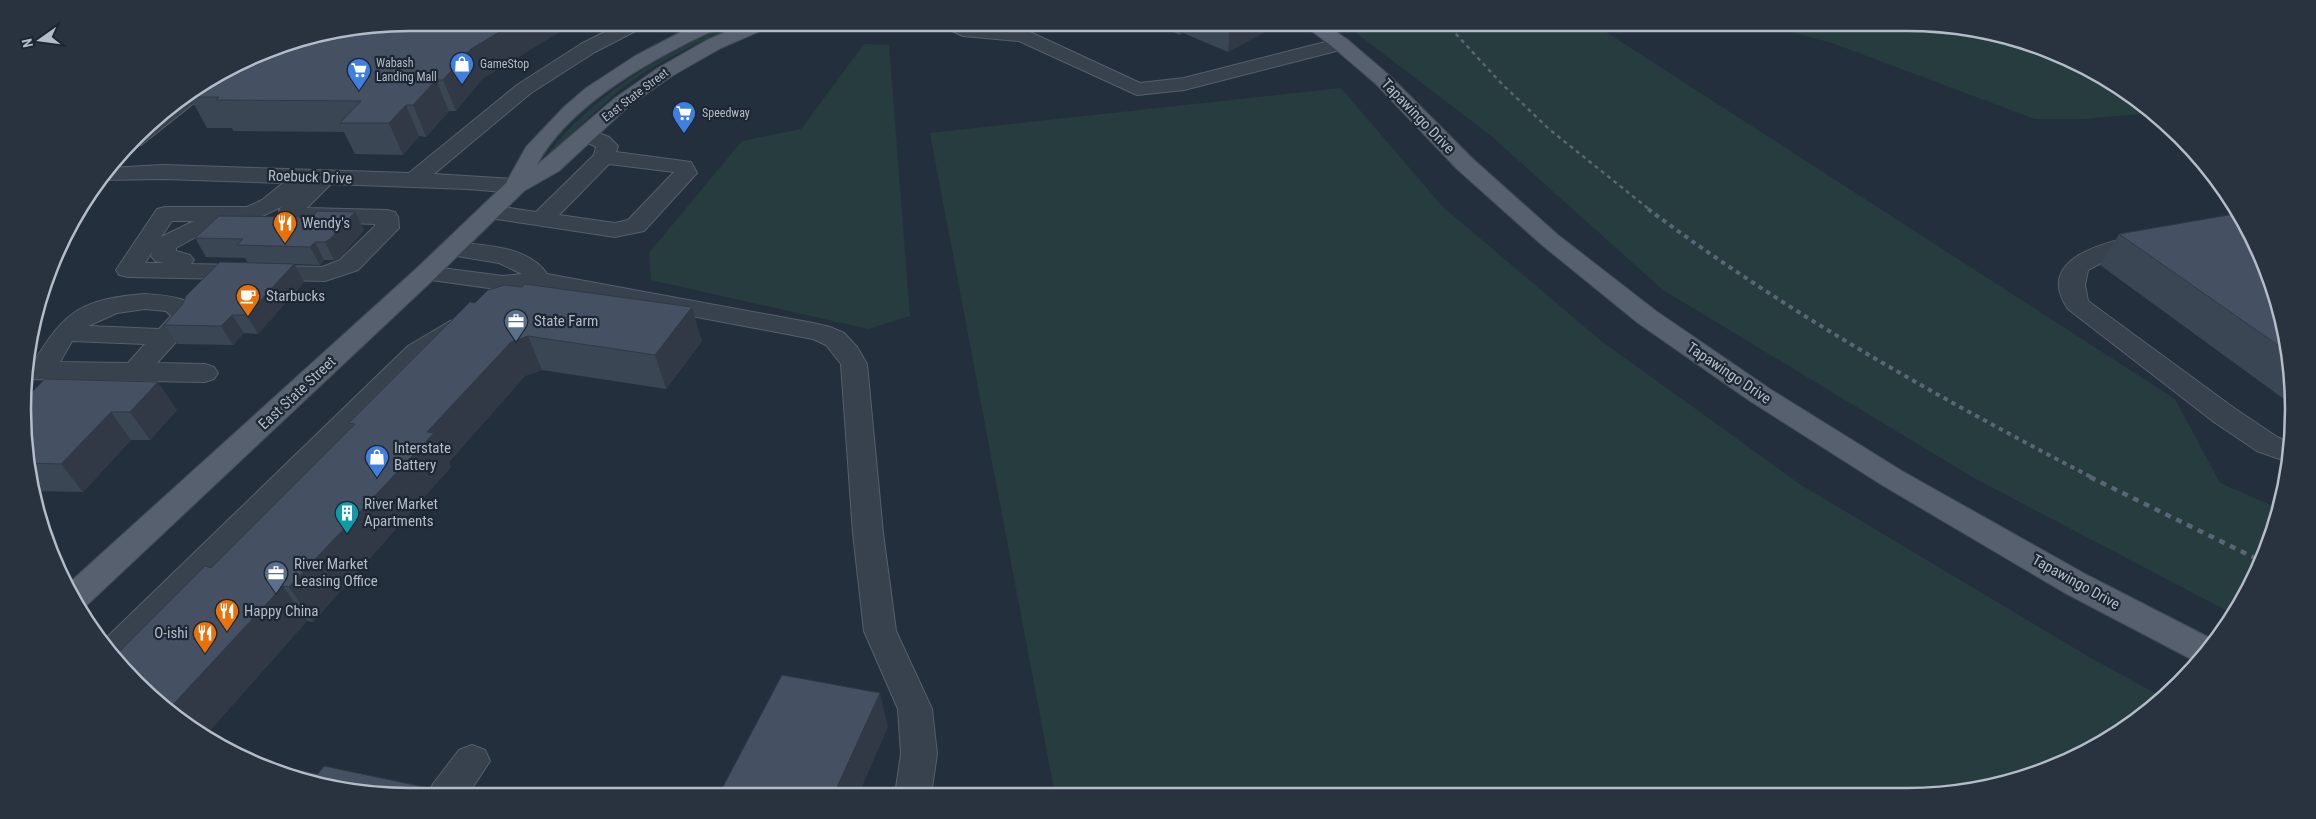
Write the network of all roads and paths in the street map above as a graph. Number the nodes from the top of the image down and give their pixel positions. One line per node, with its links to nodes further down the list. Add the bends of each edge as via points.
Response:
1 (621, 31): 12 (street, via 524,89)
2 (698, 31): 13 (main road, East State Street, via 626,70 572,110 534,152)
3 (745, 31): 7 (main road, East State Street, via 665,72 622,102)
4 (973, 31): 6 (street, via 1023,36 1137,89 1184,84)
5 (1322, 31): 6 (main road, Tapawingo Drive)
6 (1341, 44): 29 (main road, Tapawingo Drive, via 1383,80 1465,164 1550,240 1647,317 1760,395 1892,478 2076,584)
7 (586, 134): 8 (street, via 602,140 607,146); 13 (main road, East State Street, via 551,166)
8 (604, 157): 15 (street); 15 (street, via 683,167 686,173 631,229 615,230)
9 (301, 177): 10 (street, Roebuck Drive, via 163,172); 11 (street, Roebuck Drive); 19 (street, via 272,205 260,211 248,214 165,214 128,270 325,274)
10 (110, 178)
11 (325, 178): 12 (street, Roebuck Drive); 16 (street, via 290,211 293,214 387,217)
12 (414, 180): 13 (street, Roebuck Drive)
13 (516, 186): 14 (main road, East State Street)
14 (491, 212): 15 (street); 18 (main road, East State Street)
15 (542, 219)
16 (387, 228): 19 (street); 19 (street, via 206,225 180,235 165,245 163,251 163,256 180,260)
17 (2166, 236): 27 (street, via 2110,249 2088,259 2074,272 2072,287 2077,304 2224,415)
18 (453, 248): 20 (main road, East State Street); 21 (street, via 516,261 531,269)
19 (349, 265)
20 (426, 273): 21 (street, via 503,283); 28 (main road, East State Street)
21 (538, 280): 30 (street, via 417,352); 33 (street, via 791,326 830,335 843,346 854,364 880,631 916,709 919,754)
22 (66, 333): 23 (street); 23 (street, via 75,323 102,310 130,303 154,302 169,303 184,310 184,317); 24 (street)
23 (167, 337): 25 (street)
24 (34, 371): 25 (street)
25 (135, 372): 26 (street)
26 (205, 373)
27 (2283, 450)
28 (79, 593)
29 (2200, 648)
30 (117, 649)
31 (472, 761): 32 (street)
32 (452, 788)
33 (915, 788)

